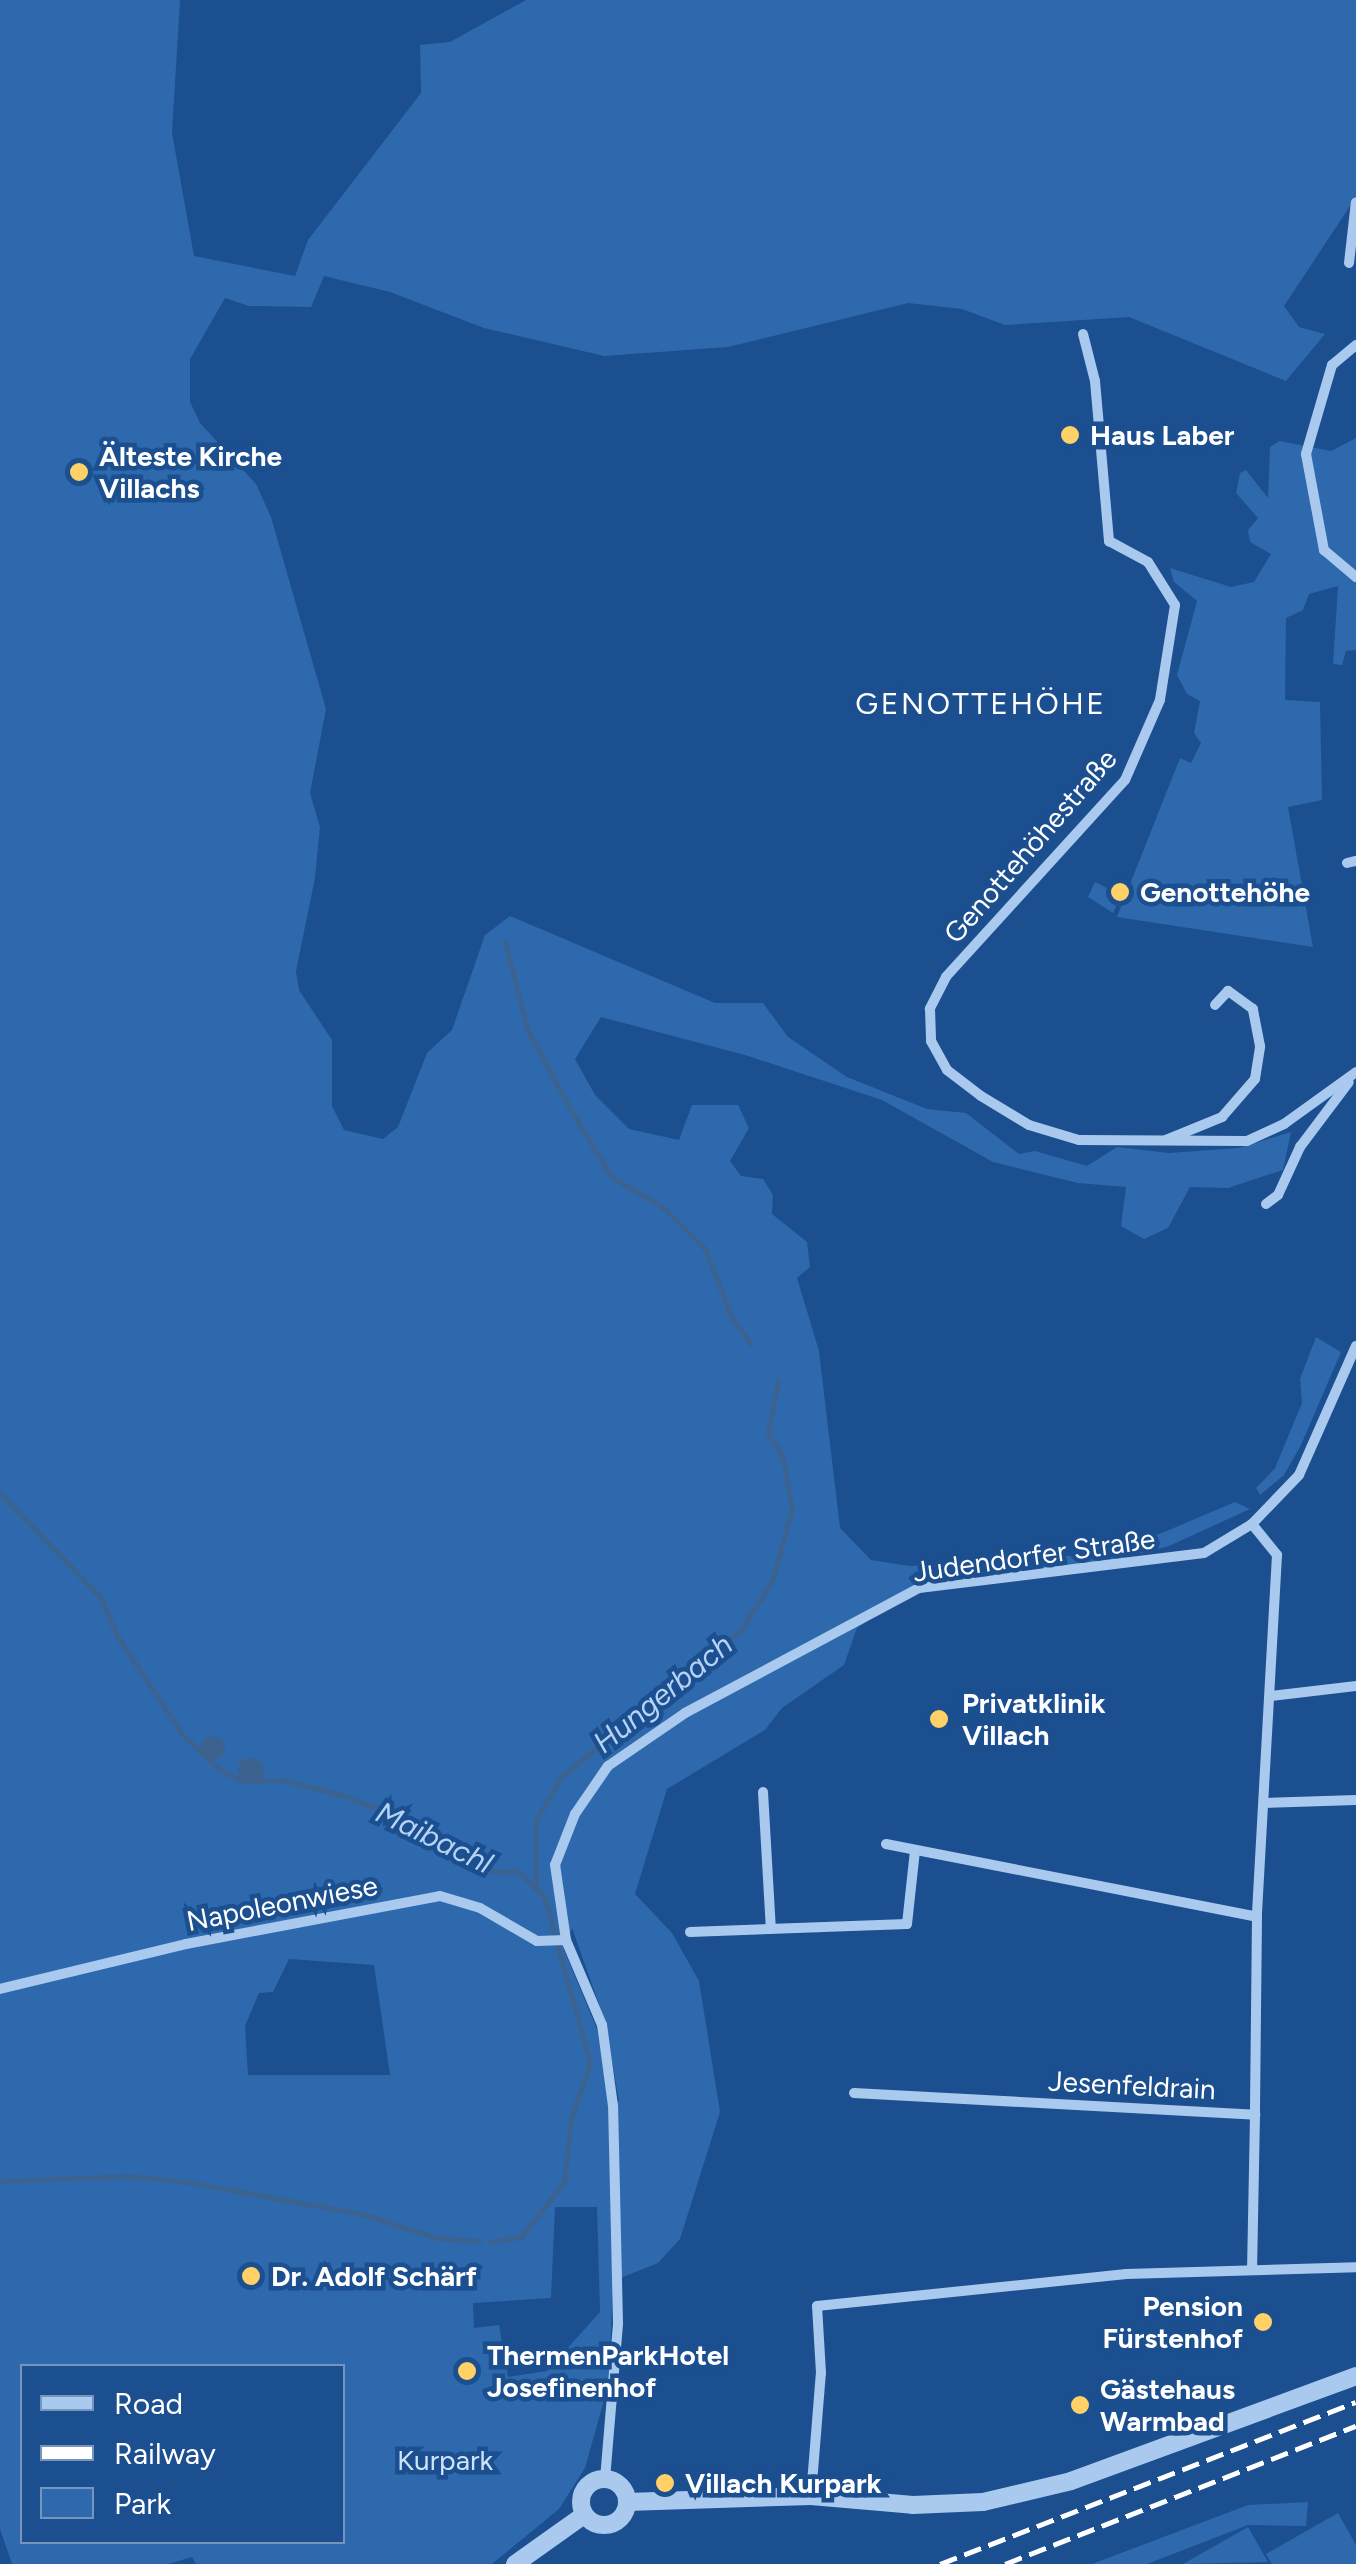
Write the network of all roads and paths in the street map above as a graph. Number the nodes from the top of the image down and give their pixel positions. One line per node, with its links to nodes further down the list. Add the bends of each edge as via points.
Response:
1 (1356, 202): 2 (street)
2 (1348, 262)
3 (1083, 334): 8 (street, Genottehöhestraße, via 1094,381 1108,541 1148,562 1175,605 1162,690 1125,780 953,967 930,1009 929,1032 947,1070 1029,1124 1079,1140)
4 (1356, 345): 5 (street, via 1332,365 1306,454 1324,550)
5 (1356, 578)
6 (1215, 1004): 8 (street, Genottehöhestraße, via 1223,992 1233,992 1253,1008 1260,1046 1256,1079 1222,1117)
7 (1356, 1072): 8 (street, Genottehöhestraße, via 1284,1124 1246,1140); 9 (street, Genottehöhestraße)
8 (1155, 1144)
9 (1266, 1204)
10 (1356, 1346): 11 (street, Judendorfer Straße, via 1299,1475)
11 (1252, 1524): 13 (street, via 1278,1555); 22 (street, Judendorfer Straße, via 1204,1553 919,1588 685,1713 608,1766 575,1814 555,1865)
12 (1356, 1686): 13 (street)
13 (1271, 1696): 16 (street)
14 (763, 1792): 20 (street)
15 (1356, 1800): 16 (street)
16 (1264, 1803): 19 (street)
17 (886, 1844): 18 (street)
18 (915, 1850): 19 (street); 20 (street, via 907,1924)
19 (1257, 1918): 25 (street)
20 (771, 1929): 21 (street)
21 (690, 1932)
22 (563, 1941): 23 (street, Napoleonwiese, via 546,1941 440,1896 186,1944); 29 (street, Judendorfer Straße, via 602,2025 613,2106 618,2323)
23 (0, 1990)
24 (854, 2093): 25 (street, Jesenfeldrain)
25 (1255, 2115): 27 (street, Jesenfeldrain)
26 (1356, 2267): 27 (street)
27 (1252, 2268): 30 (street, via 858,2297 817,2306 822,2374)
28 (1356, 2376): 30 (street, via 1039,2491 943,2505)
29 (605, 2479): 31 (street, via 623,2489); 32 (street, via 583,2492)
30 (811, 2496): 31 (street)
31 (627, 2502): 32 (street, via 610,2524)
32 (584, 2515): 33 (street)
33 (515, 2564)

